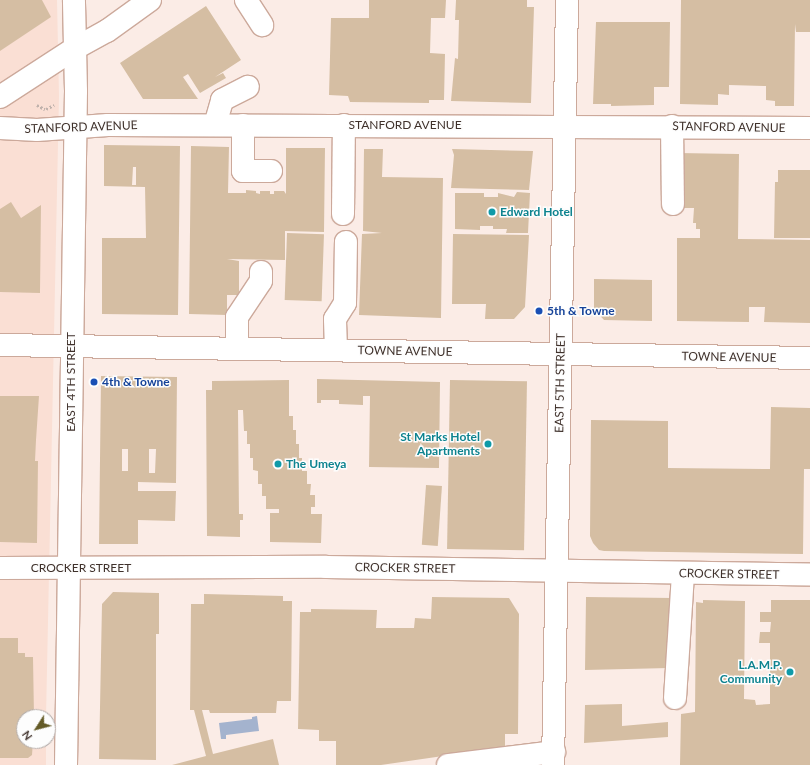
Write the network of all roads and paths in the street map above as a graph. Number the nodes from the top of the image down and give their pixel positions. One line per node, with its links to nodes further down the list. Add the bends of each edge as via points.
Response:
1 (74, 0): 6 (street, EAST 4TH STREET)
2 (150, 0): 6 (street, via 107,31)
3 (246, 0): 5 (street)
4 (567, 0): 14 (street, EAST 5TH STREET)
5 (262, 25)
6 (74, 49): 8 (street); 17 (street, EAST 4TH STREET)
7 (248, 87): 11 (street, via 222,100)
8 (0, 97)
9 (54, 105): 10 (path)
10 (46, 109)
11 (215, 125): 12 (street, STANFORD AVENUE); 17 (street, STANFORD AVENUE, via 108,125)
12 (243, 125): 13 (street, STANFORD AVENUE); 19 (street, via 243,171)
13 (344, 125): 14 (street, STANFORD AVENUE); 21 (street)
14 (565, 126): 15 (street, STANFORD AVENUE); 28 (street, EAST 5TH STREET)
15 (672, 126): 18 (street, STANFORD AVENUE); 20 (street)
16 (0, 128): 17 (street, STANFORD AVENUE)
17 (74, 128): 24 (street, EAST 4TH STREET)
18 (810, 128)
19 (271, 171)
20 (673, 204)
21 (343, 214)
22 (346, 242): 27 (street, via 345,303 335,319)
23 (261, 272): 26 (street, via 260,281 237,317)
24 (72, 344): 25 (street, TOWNE AVENUE); 26 (street, TOWNE AVENUE); 30 (street, EAST 4TH STREET)
25 (0, 345)
26 (237, 348): 27 (street, TOWNE AVENUE)
27 (336, 349): 28 (street, TOWNE AVENUE)
28 (561, 353): 29 (street, TOWNE AVENUE); 32 (street, EAST 5TH STREET)
29 (810, 358)
30 (69, 567): 31 (street, CROCKER STREET); 32 (street, CROCKER STREET); 37 (street, EAST 4TH STREET)
31 (0, 568)
32 (557, 571): 33 (street, CROCKER STREET); 36 (street, EAST 5TH STREET)
33 (683, 573): 34 (street, CROCKER STREET); 35 (street)
34 (810, 575)
35 (676, 698)
36 (554, 758): 38 (street)
37 (66, 765)
38 (448, 765)

